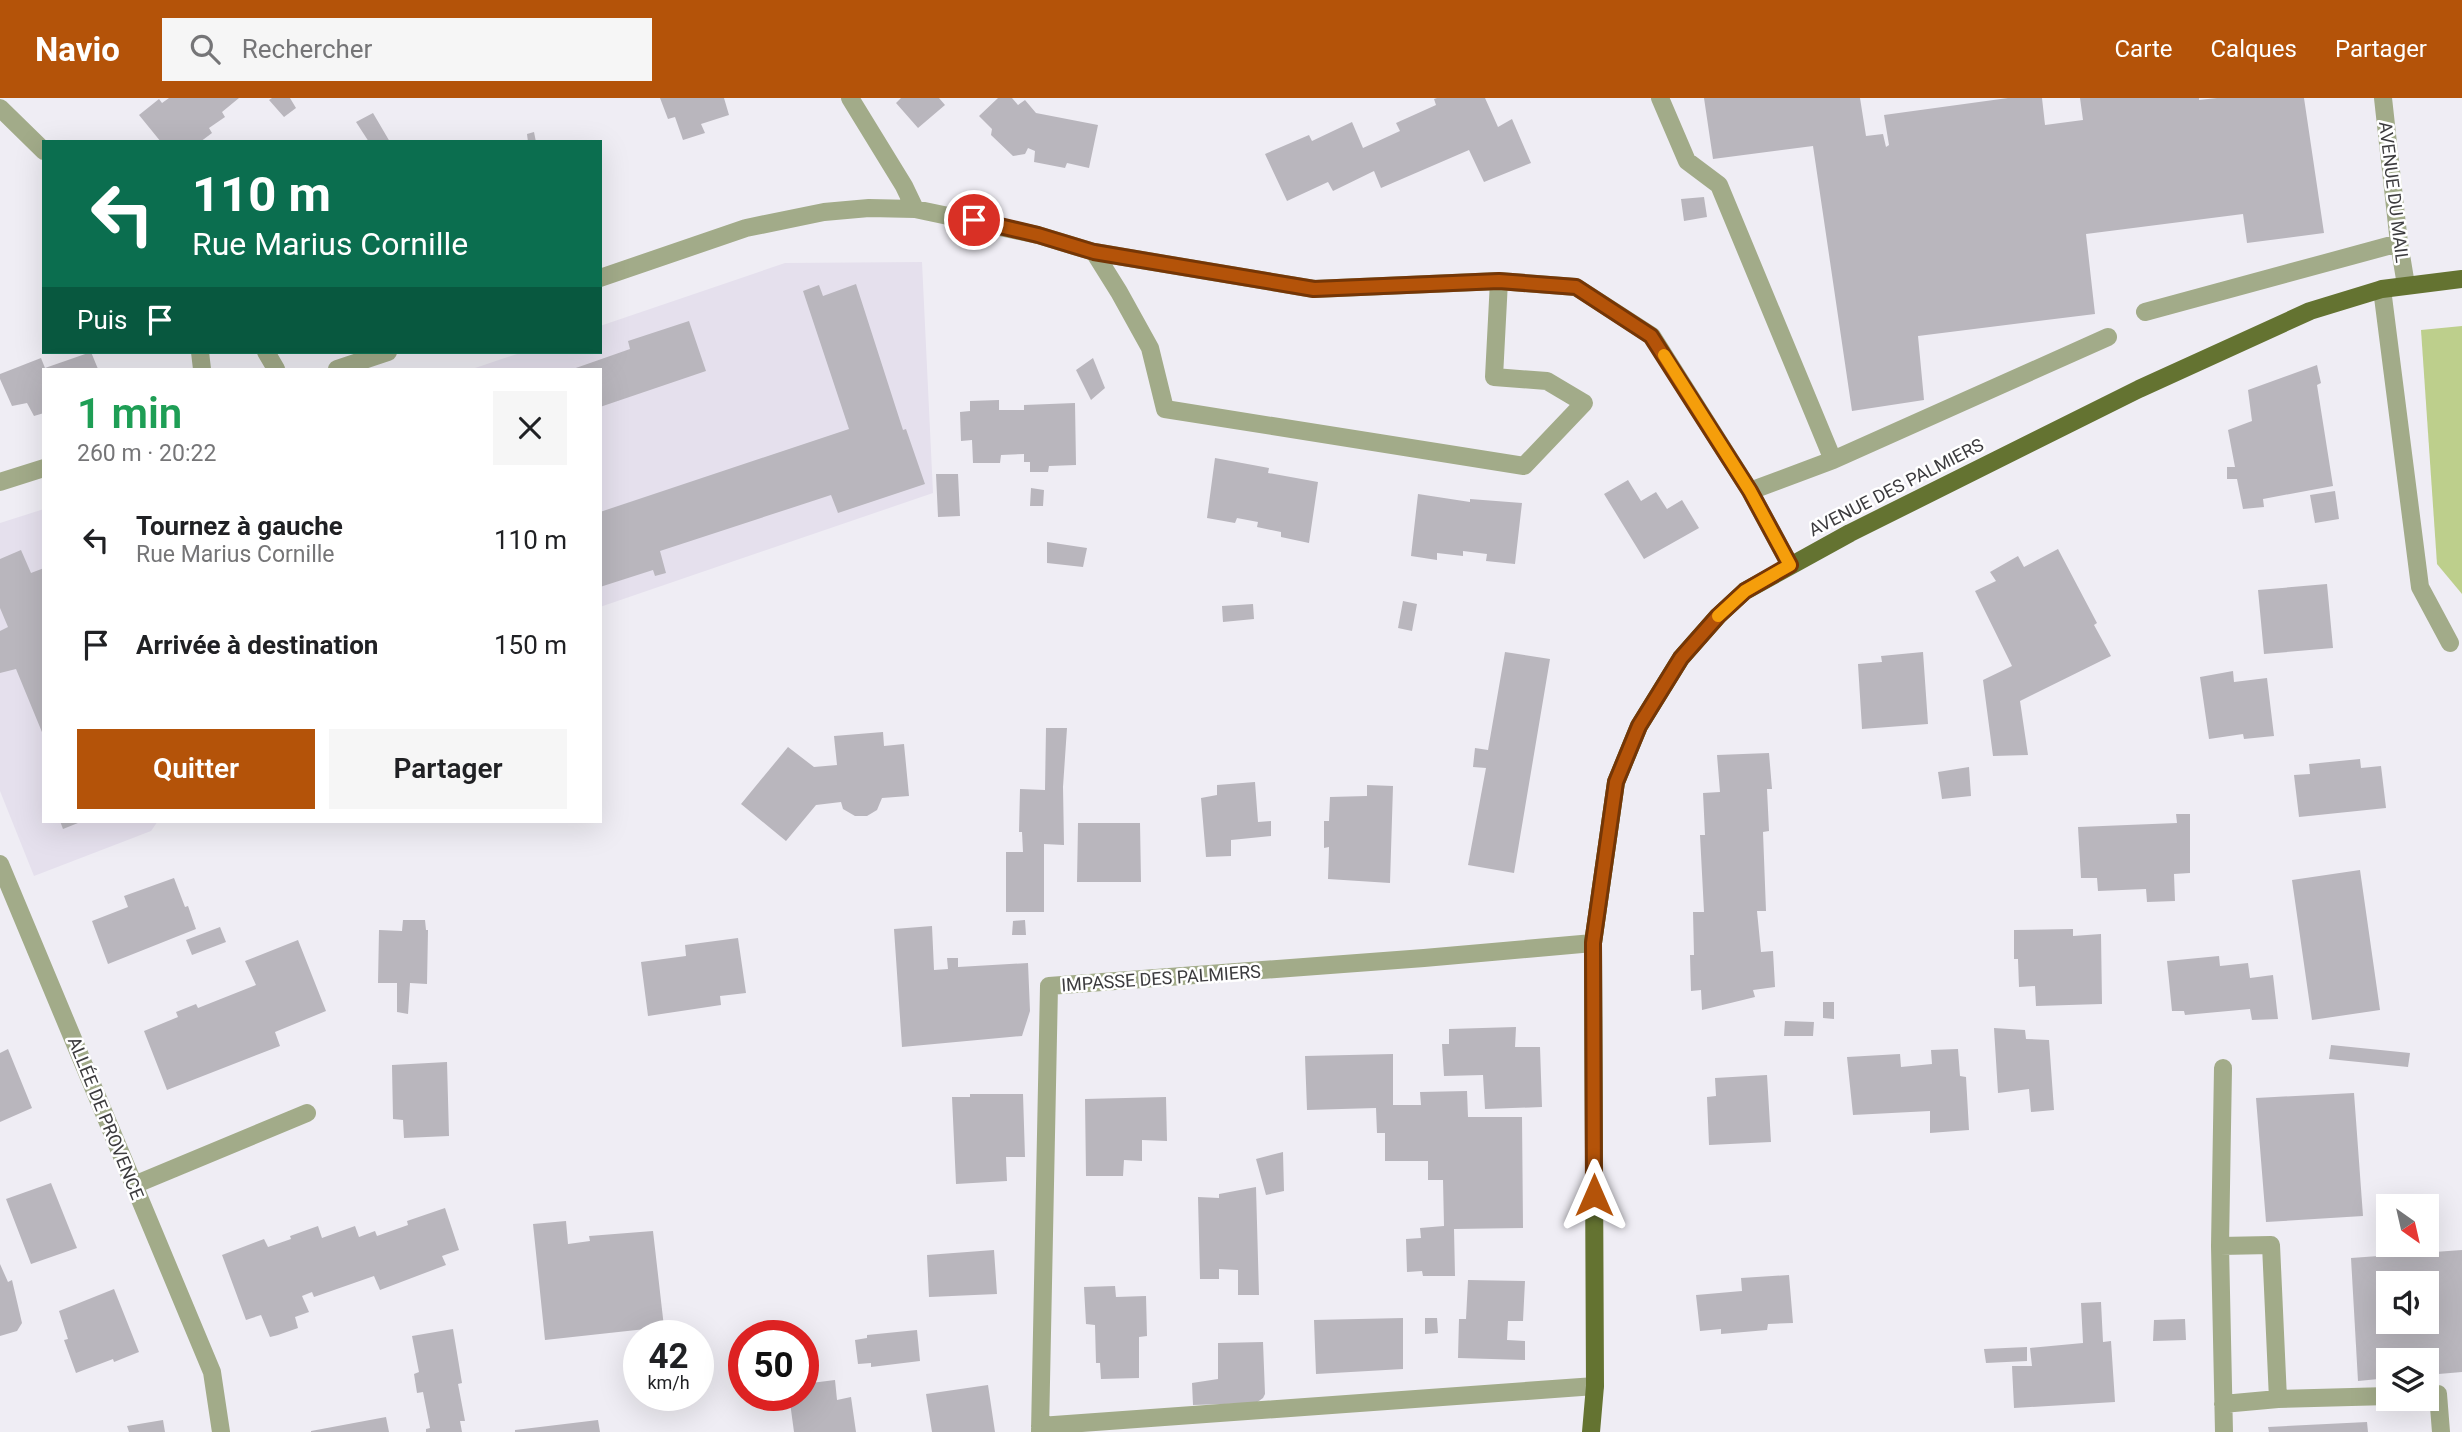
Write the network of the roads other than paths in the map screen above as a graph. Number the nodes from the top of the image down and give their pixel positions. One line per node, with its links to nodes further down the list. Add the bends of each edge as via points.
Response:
1 (850, 98): 6 (street)
2 (1660, 98): 18 (street, via 1688,161 1718,185)
3 (2382, 98): 7 (street, AVENUE DU MAIL)
4 (0, 108): 5 (street)
5 (42, 149)
6 (915, 209): 8 (street); 9 (street, via 824,212 746,228)
7 (2399, 243): 12 (street, AVENUE DU MAIL); 14 (street)
8 (1094, 252): 11 (street, via 1314,289); 11 (street, via 1150,348 1165,409 1524,466 1584,402 1547,381 1494,377)
9 (602, 277)
10 (2462, 279): 12 (main road, AVENUE DES PALMIERS)
11 (1499, 281): 21 (street, via 1576,287 1651,336)
12 (2406, 285): 13 (main road, AVENUE DES PALMIERS)
13 (2382, 289): 22 (main road, AVENUE DES PALMIERS, via 2310,311 2248,338); 23 (street, via 2420,587)
14 (2145, 312)
15 (2108, 337): 18 (street)
16 (381, 354): 17 (street)
17 (340, 368)
18 (1833, 460): 21 (street)
19 (42, 469): 20 (street)
20 (0, 482)
21 (1750, 491): 22 (street)
22 (1790, 565): 25 (main road, AVENUE DES PALMIERS, via 1745,591 1718,616 1681,658 1639,726 1616,782)
23 (2450, 643)
24 (0, 864): 28 (street, ALLÉE DE PROVENCE)
25 (1593, 943): 30 (main road, AVENUE DES PALMIERS); 35 (street, IMPASSE DES PALMIERS, via 1049,986)
26 (2223, 1068): 29 (street)
27 (307, 1113): 28 (street)
28 (134, 1185): 36 (street, ALLÉE DE PROVENCE, via 212,1372)
29 (2220, 1246): 32 (street, via 2271,1245); 33 (street)
30 (1595, 1386): 35 (street); 37 (main road, AVENUE DES PALMIERS)
31 (2376, 1396): 32 (street)
32 (2278, 1399): 33 (street)
33 (2223, 1404): 38 (street)
34 (2439, 1407): 39 (street)
35 (1040, 1429)
36 (221, 1432)
37 (1591, 1432)
38 (2224, 1432)
39 (2441, 1432)

